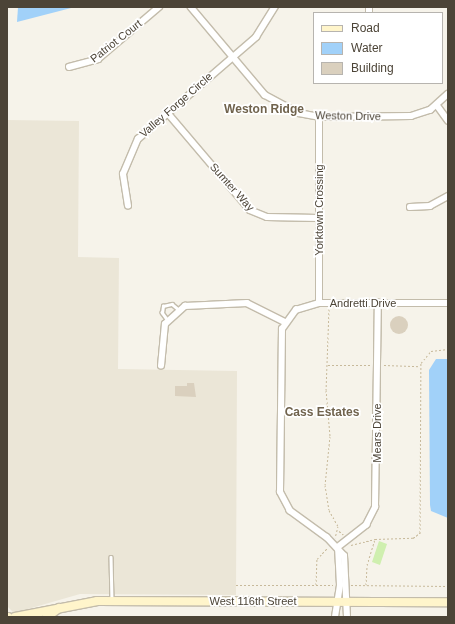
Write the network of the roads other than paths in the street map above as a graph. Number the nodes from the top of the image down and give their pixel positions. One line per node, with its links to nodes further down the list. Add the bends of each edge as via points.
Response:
1 (159, 7): 5 (street, Patriot Court, via 93,62)
2 (191, 7): 4 (street, Weston Drive)
3 (275, 7): 4 (street, Valley Forge Circle, via 261,32)
4 (232, 57): 8 (street, Valley Forge Circle); 9 (street, Weston Drive, via 272,100 293,111)
5 (69, 66)
6 (448, 94): 7 (street, Weston Drive)
7 (437, 105): 9 (street, Weston Drive, via 411,116); 10 (street)
8 (167, 112): 12 (street, Valley Forge Circle, via 142,133 127,159 122,185); 14 (street, Sumter Way, via 250,210 267,217)
9 (319, 117): 14 (street, Yorktown Crossing)
10 (448, 120)
11 (448, 196): 13 (street, via 430,206)
12 (128, 206)
13 (410, 207)
14 (318, 218): 15 (street, Yorktown Crossing)
15 (319, 303): 16 (street, Andretti Drive); 20 (street, Andretti Drive, via 300,308)
16 (378, 303): 17 (street, Andretti Drive); 22 (street, Mears Drive, via 376,507 366,525)
17 (448, 303)
18 (178, 309): 19 (street); 19 (lane, via 172,304 163,306 162,311); 20 (street, via 198,303 247,303)
19 (167, 320): 21 (street, via 162,336)
20 (285, 322): 22 (street, via 280,344 280,492 290,511)
21 (161, 366)
22 (338, 547): 25 (street, via 346,564)
23 (111, 557): 24 (lane)
24 (112, 601): 25 (main road, West 116th Street); 27 (main road, West 116th Street)
25 (342, 602): 26 (main road, West 116th Street); 30 (street); 31 (street)
26 (448, 602)
27 (59, 608): 28 (main road, West 116th Street); 29 (main road, West 116th Street)
28 (15, 617)
29 (47, 617)
30 (335, 617)
31 (346, 617)

